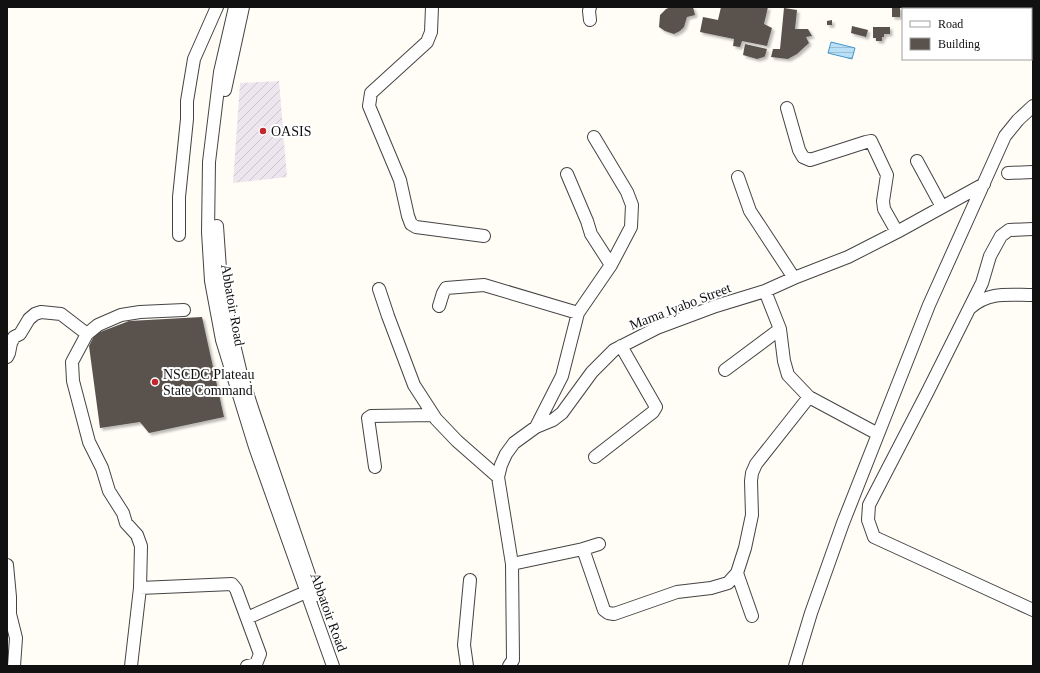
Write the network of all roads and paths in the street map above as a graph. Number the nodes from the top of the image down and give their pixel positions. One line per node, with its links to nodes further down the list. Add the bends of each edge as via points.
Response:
1 (217, 7): 19 (street, via 194,59 187,102 179,197)
2 (235, 7): 51 (street, Abbatoir Road, via 220,72 209,162 208,232 211,280 222,340 254,447)
3 (243, 7): 59 (street, Abbatoir Road, via 218,129 216,227 220,269 230,328 246,389)
4 (432, 7): 20 (street, via 431,32 427,42 370,93 369,106 400,180 411,224 416,227)
5 (590, 7): 6 (street)
6 (590, 20)
7 (1033, 106): 15 (street, via 1005,136)
8 (787, 108): 18 (street, via 799,150 803,157 810,160 871,142 887,175 884,209)
9 (594, 137): 21 (street, via 628,192 632,205 631,227)
10 (917, 161): 16 (street)
11 (1033, 172): 12 (street)
12 (1008, 173)
13 (567, 174): 21 (street, via 591,234)
14 (738, 177): 22 (street, via 750,211)
15 (984, 184): 16 (street, Mama Iyabo Street); 40 (street, via 929,306)
16 (942, 207): 18 (street, Mama Iyabo Street)
17 (1033, 229): 23 (street, via 1009,230 1001,236 990,256)
18 (897, 232): 22 (street, Mama Iyabo Street, via 848,257)
19 (179, 235)
20 (484, 236)
21 (611, 265): 31 (street)
22 (794, 278): 25 (street, Mama Iyabo Street)
23 (982, 283): 26 (street); 30 (street)
24 (379, 288): 38 (street, via 414,386)
25 (765, 291): 32 (street); 34 (street, Mama Iyabo Street, via 657,328)
26 (1003, 295): 27 (street); 30 (street, via 988,297)
27 (1033, 295)
28 (440, 306): 31 (street, via 446,288 484,285)
29 (184, 310): 33 (street, via 121,315 98,325)
30 (967, 312): 52 (street, via 869,505 868,520 874,537)
31 (578, 313): 39 (street, via 562,376)
32 (780, 329): 36 (street); 37 (street, via 788,375)
33 (87, 334): 35 (street, via 62,314 41,312 29,319 24,330 14,337); 50 (street, via 72,362 72,381 89,442 102,468 109,491 142,546)
34 (621, 346): 39 (street, Mama Iyabo Street, via 592,372 562,413); 41 (street, via 656,407)
35 (7, 357)
36 (725, 370)
37 (809, 397): 40 (street); 48 (street, via 756,464 752,473 752,515)
38 (433, 415): 42 (street, via 368,418); 43 (street, via 457,441)
39 (536, 427): 43 (street, Mama Iyabo Street, via 514,443 506,454)
40 (878, 434): 62 (street, via 842,523)
41 (595, 458)
42 (375, 467)
43 (498, 477): 46 (street, Mama Iyabo Street)
44 (599, 544): 45 (street)
45 (583, 549): 46 (street); 48 (street, via 604,610 614,614 677,592 728,583)
46 (512, 564): 61 (street, Mama Iyabo Street, via 513,660)
47 (7, 565): 55 (street, via 10,614 16,638)
48 (737, 573): 53 (street)
49 (470, 580): 60 (street, via 464,645)
50 (140, 588): 54 (street, via 232,584); 56 (street)
51 (306, 592): 54 (street); 58 (street, Abbatoir Road)
52 (1033, 610)
53 (752, 616)
54 (247, 618): 57 (street, via 260,654 256,664)
55 (14, 666)
56 (131, 666)
57 (247, 666)
58 (332, 666)
59 (340, 666)
60 (467, 666)
61 (509, 666)
62 (795, 666)

